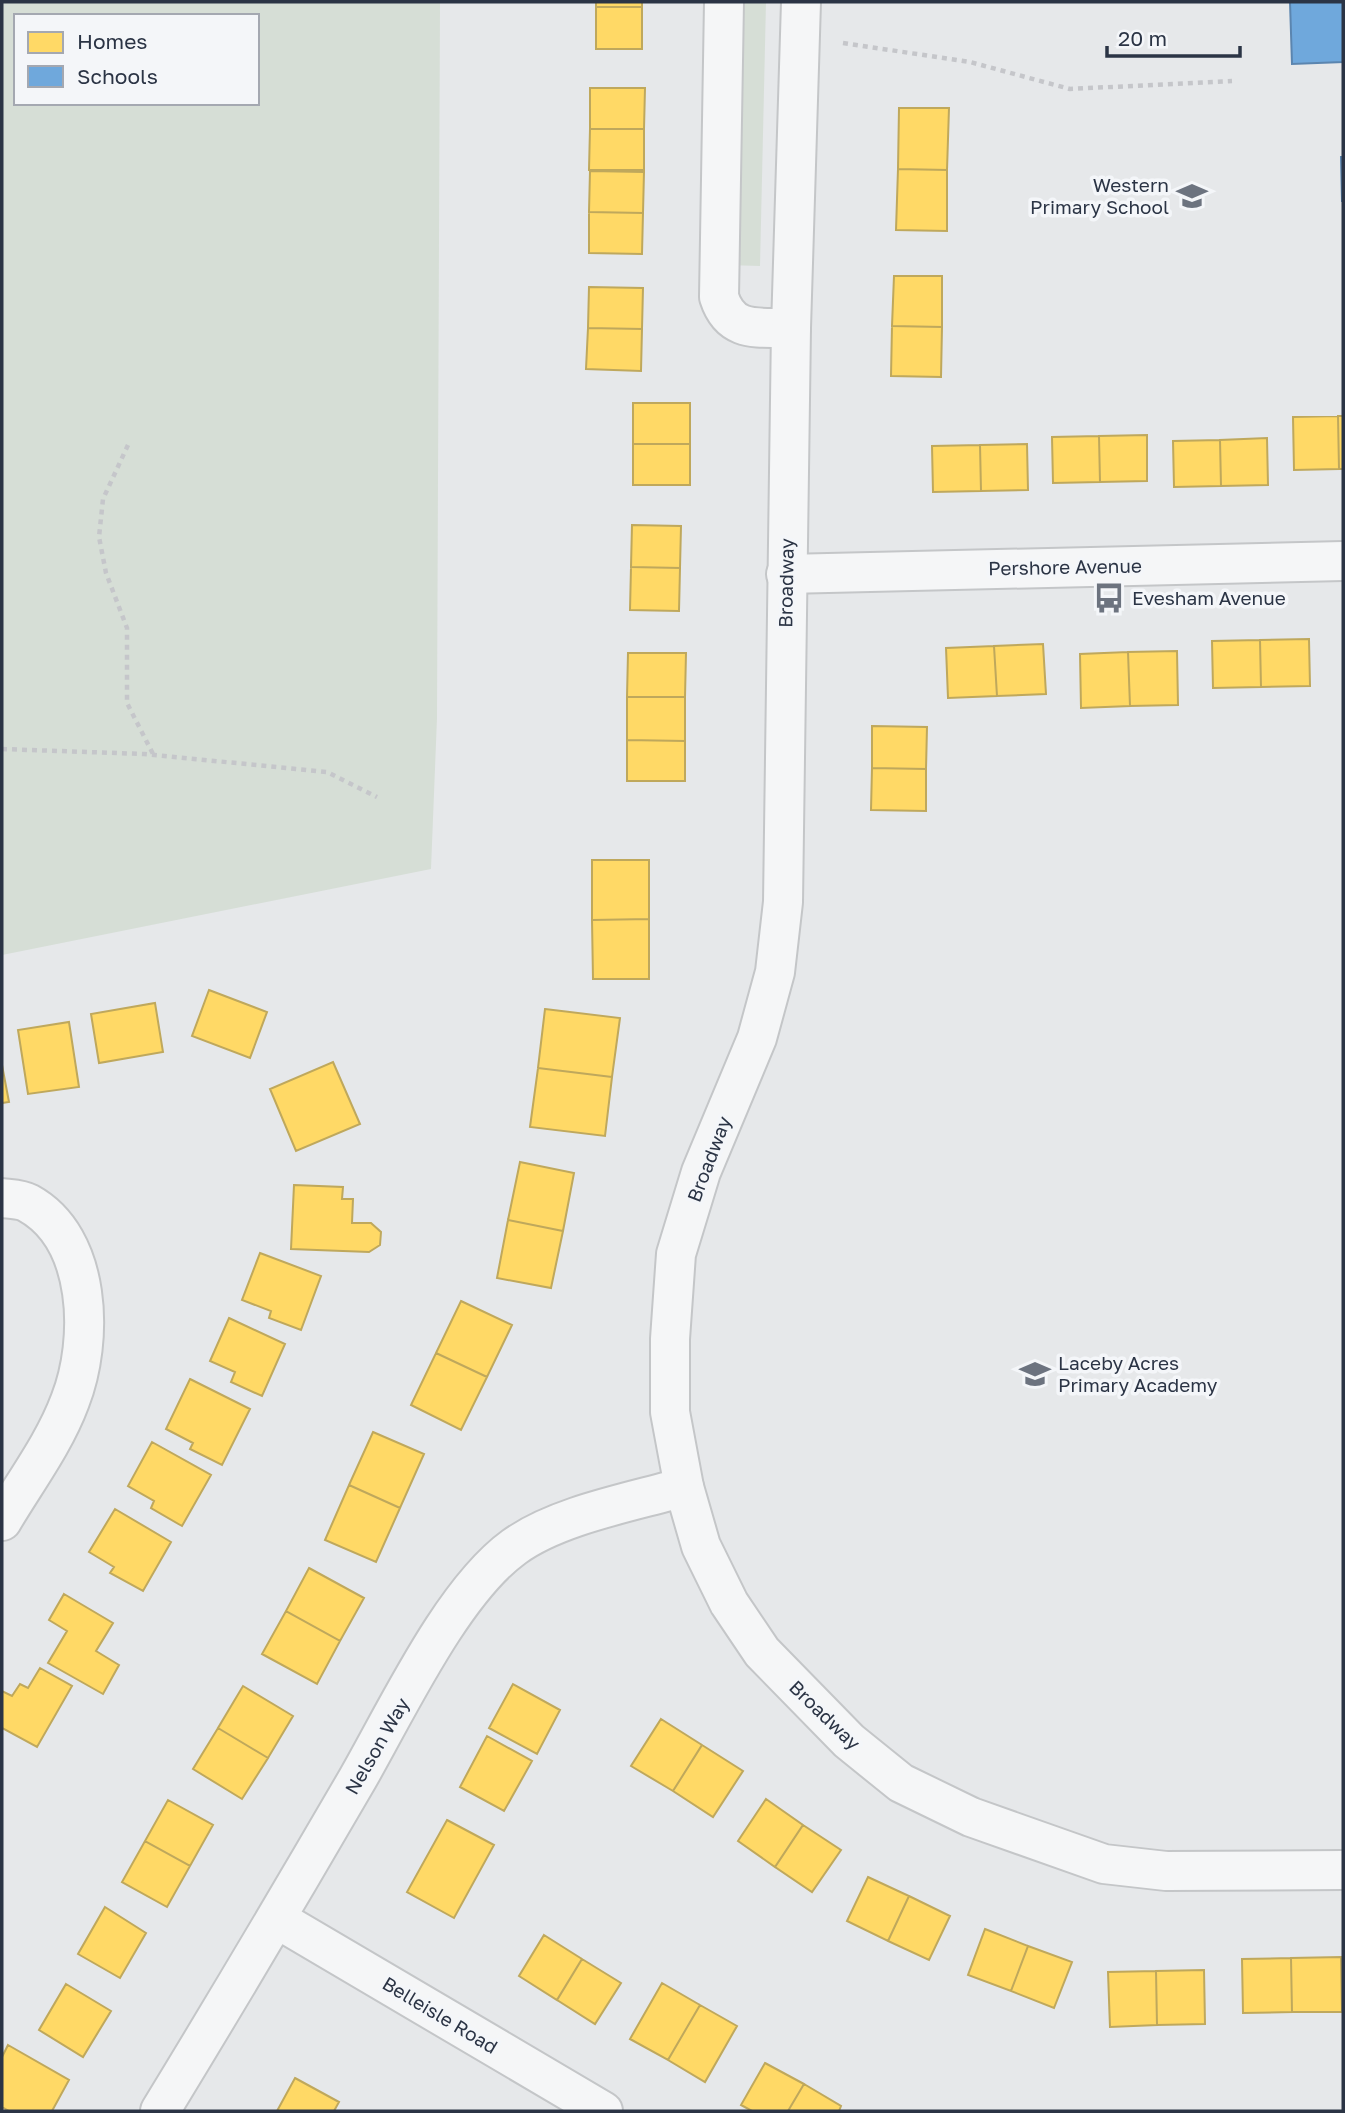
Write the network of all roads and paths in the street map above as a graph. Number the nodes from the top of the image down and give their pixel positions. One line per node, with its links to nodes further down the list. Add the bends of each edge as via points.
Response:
1 (724, 2): 5 (street, via 719,297 724,314 743,326)
2 (802, 2): 3 (street, Broadway)
3 (800, 39): 4 (path, via 970,62 1070,89); 5 (street, Broadway)
4 (1232, 81)
5 (791, 328): 8 (street, Broadway)
6 (128, 444): 10 (path, via 103,499 99,537 106,573 127,628 127,703)
7 (1343, 561): 8 (street, Pershore Avenue)
8 (786, 574): 13 (street, Broadway, via 783,902 775,972 757,1038 701,1172 676,1254 670,1412)
9 (2, 748): 10 (path)
10 (154, 755): 11 (path, via 327,772)
11 (377, 797)
12 (2, 1198): 14 (street, via 26,1202 54,1224 72,1253 85,1325 71,1400)
13 (684, 1487): 15 (street, Broadway, via 701,1546 729,1604 762,1653 849,1741 901,1783 971,1816 1104,1864 1166,1871); 16 (street, Nelson Way, via 554,1527 516,1546 486,1570 429,1655)
14 (2, 1521)
15 (1343, 1870)
16 (277, 1919): 17 (street, Nelson Way); 18 (street, Belleisle Road)
17 (160, 2111)
18 (603, 2111)

